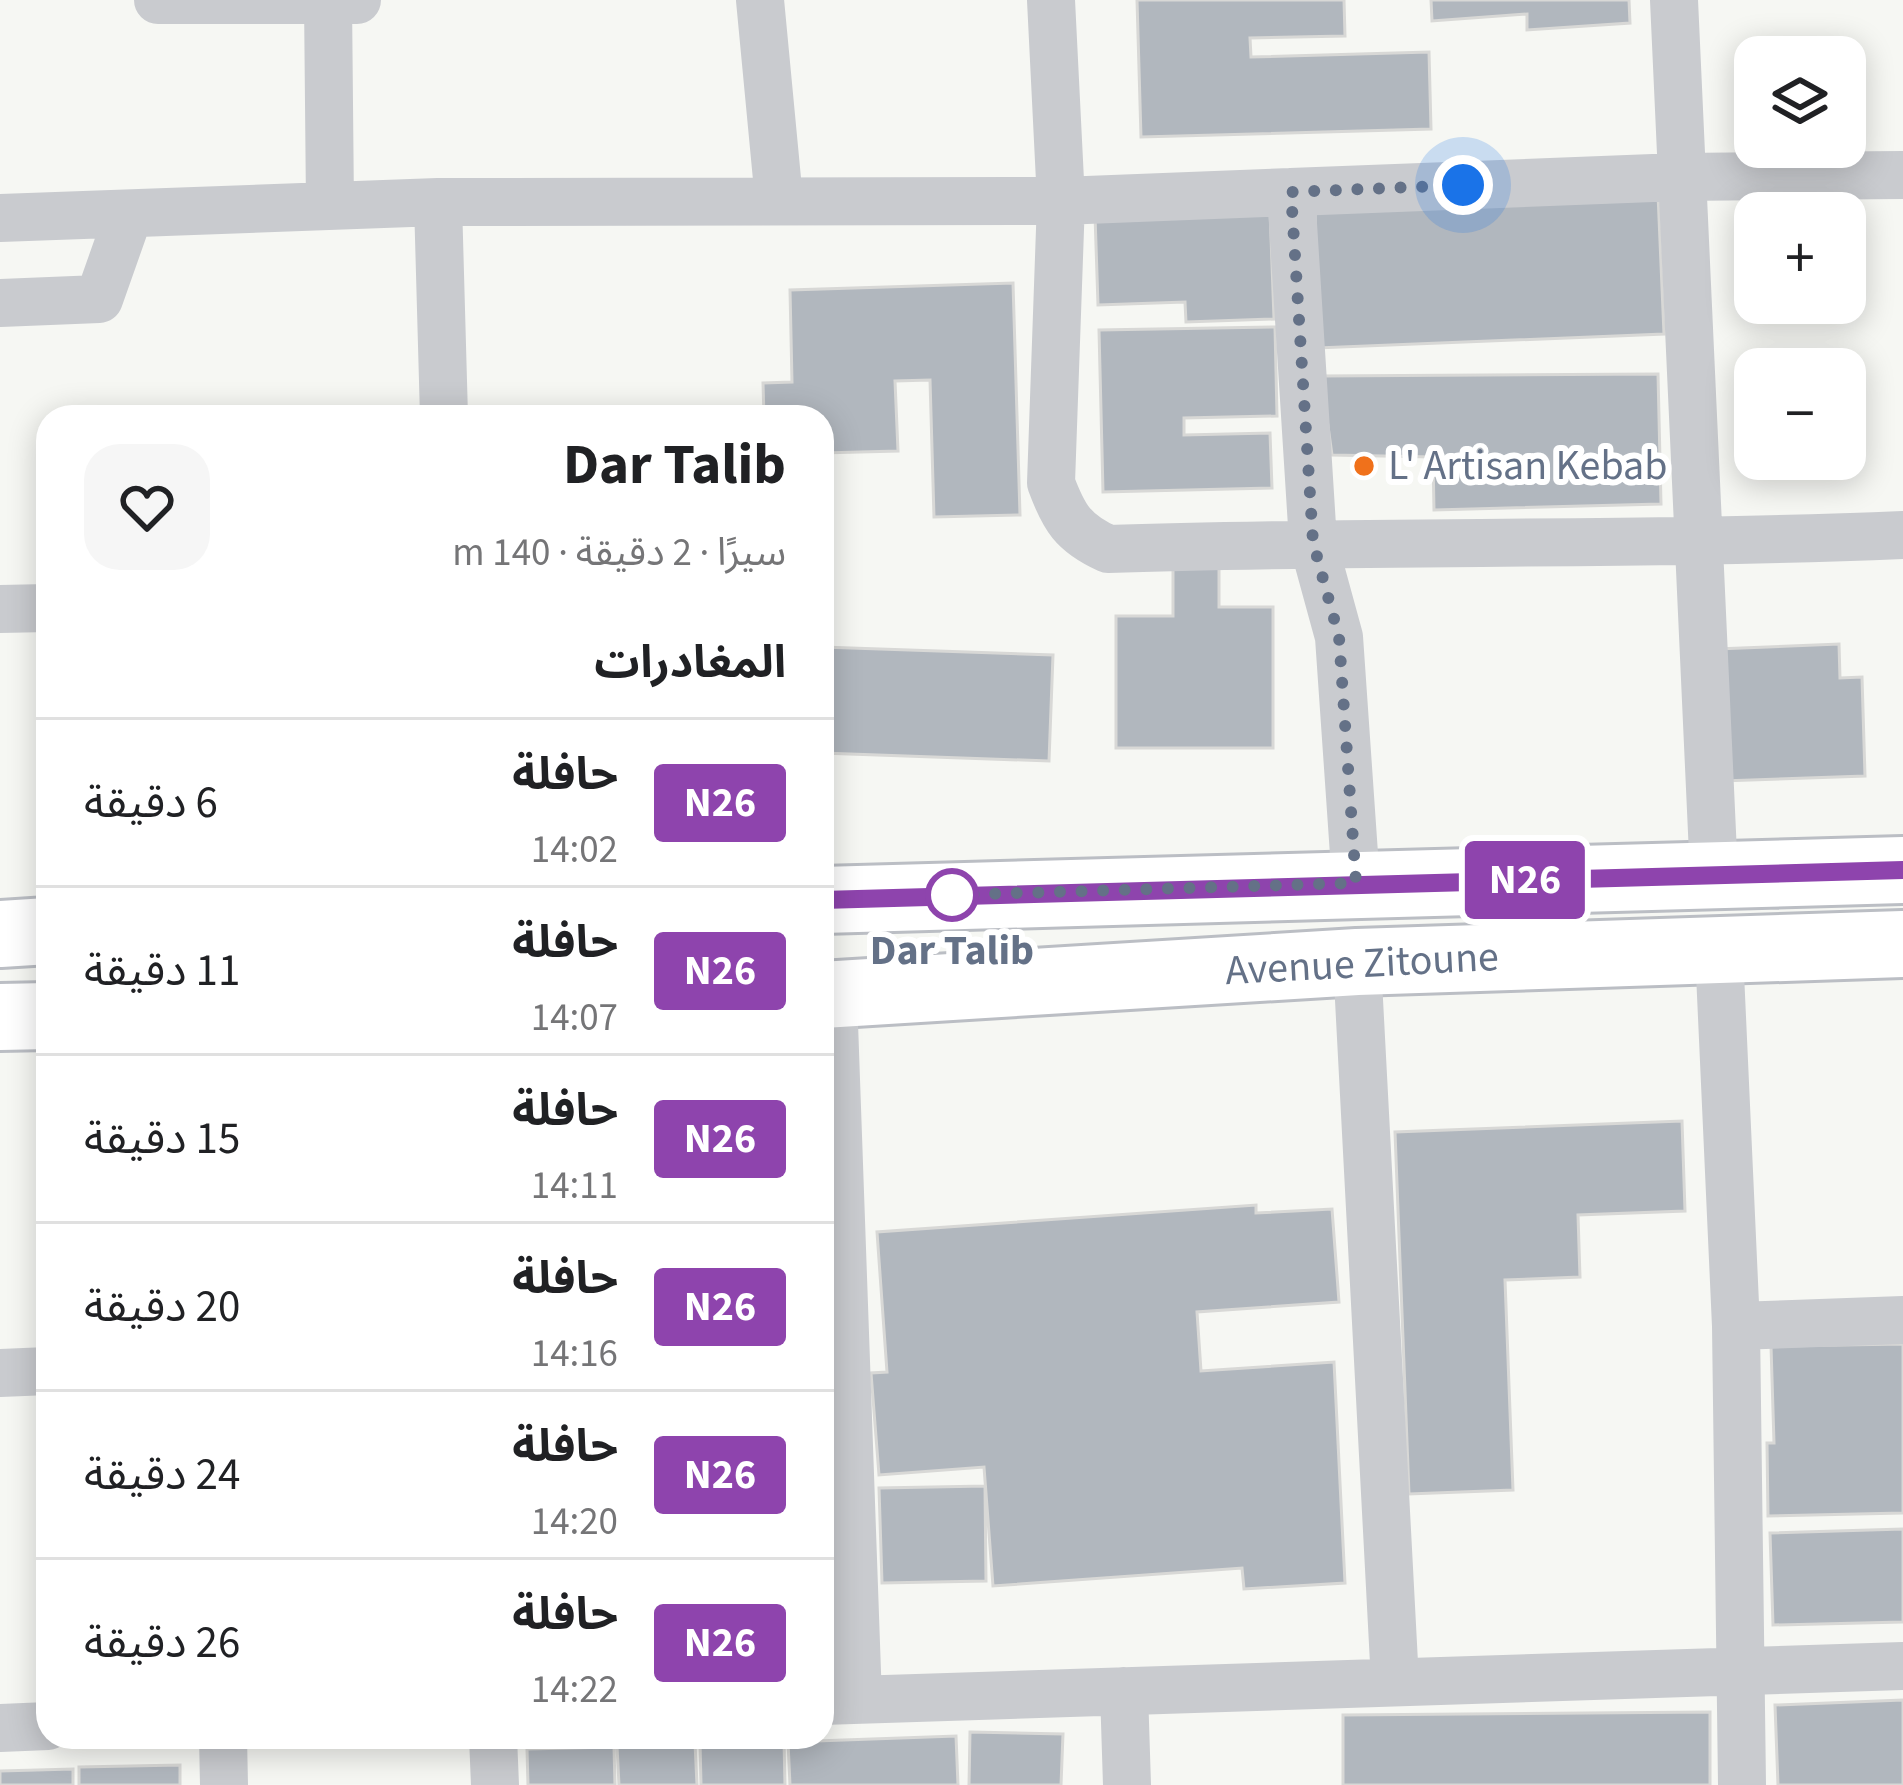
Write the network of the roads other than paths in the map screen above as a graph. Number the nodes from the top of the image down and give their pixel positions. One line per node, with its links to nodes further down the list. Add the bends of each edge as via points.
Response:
1 (158, 0): 5 (street)
2 (760, 0): 9 (street)
3 (1051, 0): 10 (street)
4 (1674, 0): 7 (street)
5 (338, 1): 12 (street)
6 (1903, 175): 7 (street)
7 (1679, 177): 8 (street); 19 (street)
8 (1291, 192): 10 (street); 18 (street)
9 (779, 200): 10 (street); 11 (street)
10 (1061, 200): 18 (street, via 1051,483 1077,535 1108,549)
11 (438, 202): 12 (street); 16 (street)
12 (330, 206): 13 (street)
13 (129, 214): 14 (street); 15 (street, via 99,299)
14 (0, 218)
15 (0, 303)
16 (444, 405)
17 (1903, 535): 19 (street)
18 (1313, 542): 19 (street); 24 (street, via 1339,637)
19 (1702, 543): 23 (street)
20 (36, 608): 21 (street)
21 (0, 609)
22 (1903, 870): 23 (main road, Avenue Zitoune)
23 (1714, 876): 24 (main road, Avenue Zitoune)
24 (1356, 883): 25 (main road, Avenue Zitoune)
25 (834, 900)
26 (36, 932): 27 (main road)
27 (0, 934)
28 (1903, 944): 29 (main road, Avenue Zitoune)
29 (1719, 951): 30 (main road, Avenue Zitoune); 35 (street)
30 (1357, 962): 31 (main road, Avenue Zitoune); 41 (street)
31 (834, 995)
32 (36, 1016): 33 (main road)
33 (0, 1017)
34 (1903, 1321): 35 (street)
35 (1736, 1326): 40 (street)
36 (834, 1348): 43 (street)
37 (36, 1372): 38 (street)
38 (0, 1373)
39 (1903, 1666): 40 (street)
40 (1739, 1671): 41 (street); 51 (street)
41 (1395, 1682): 42 (street)
42 (1124, 1691): 43 (street); 50 (street)
43 (840, 1700)
44 (36, 1726): 45 (street)
45 (0, 1728)
46 (223, 1749): 48 (street)
47 (494, 1749): 49 (street)
48 (224, 1785)
49 (495, 1785)
50 (1127, 1785)
51 (1742, 1785)

